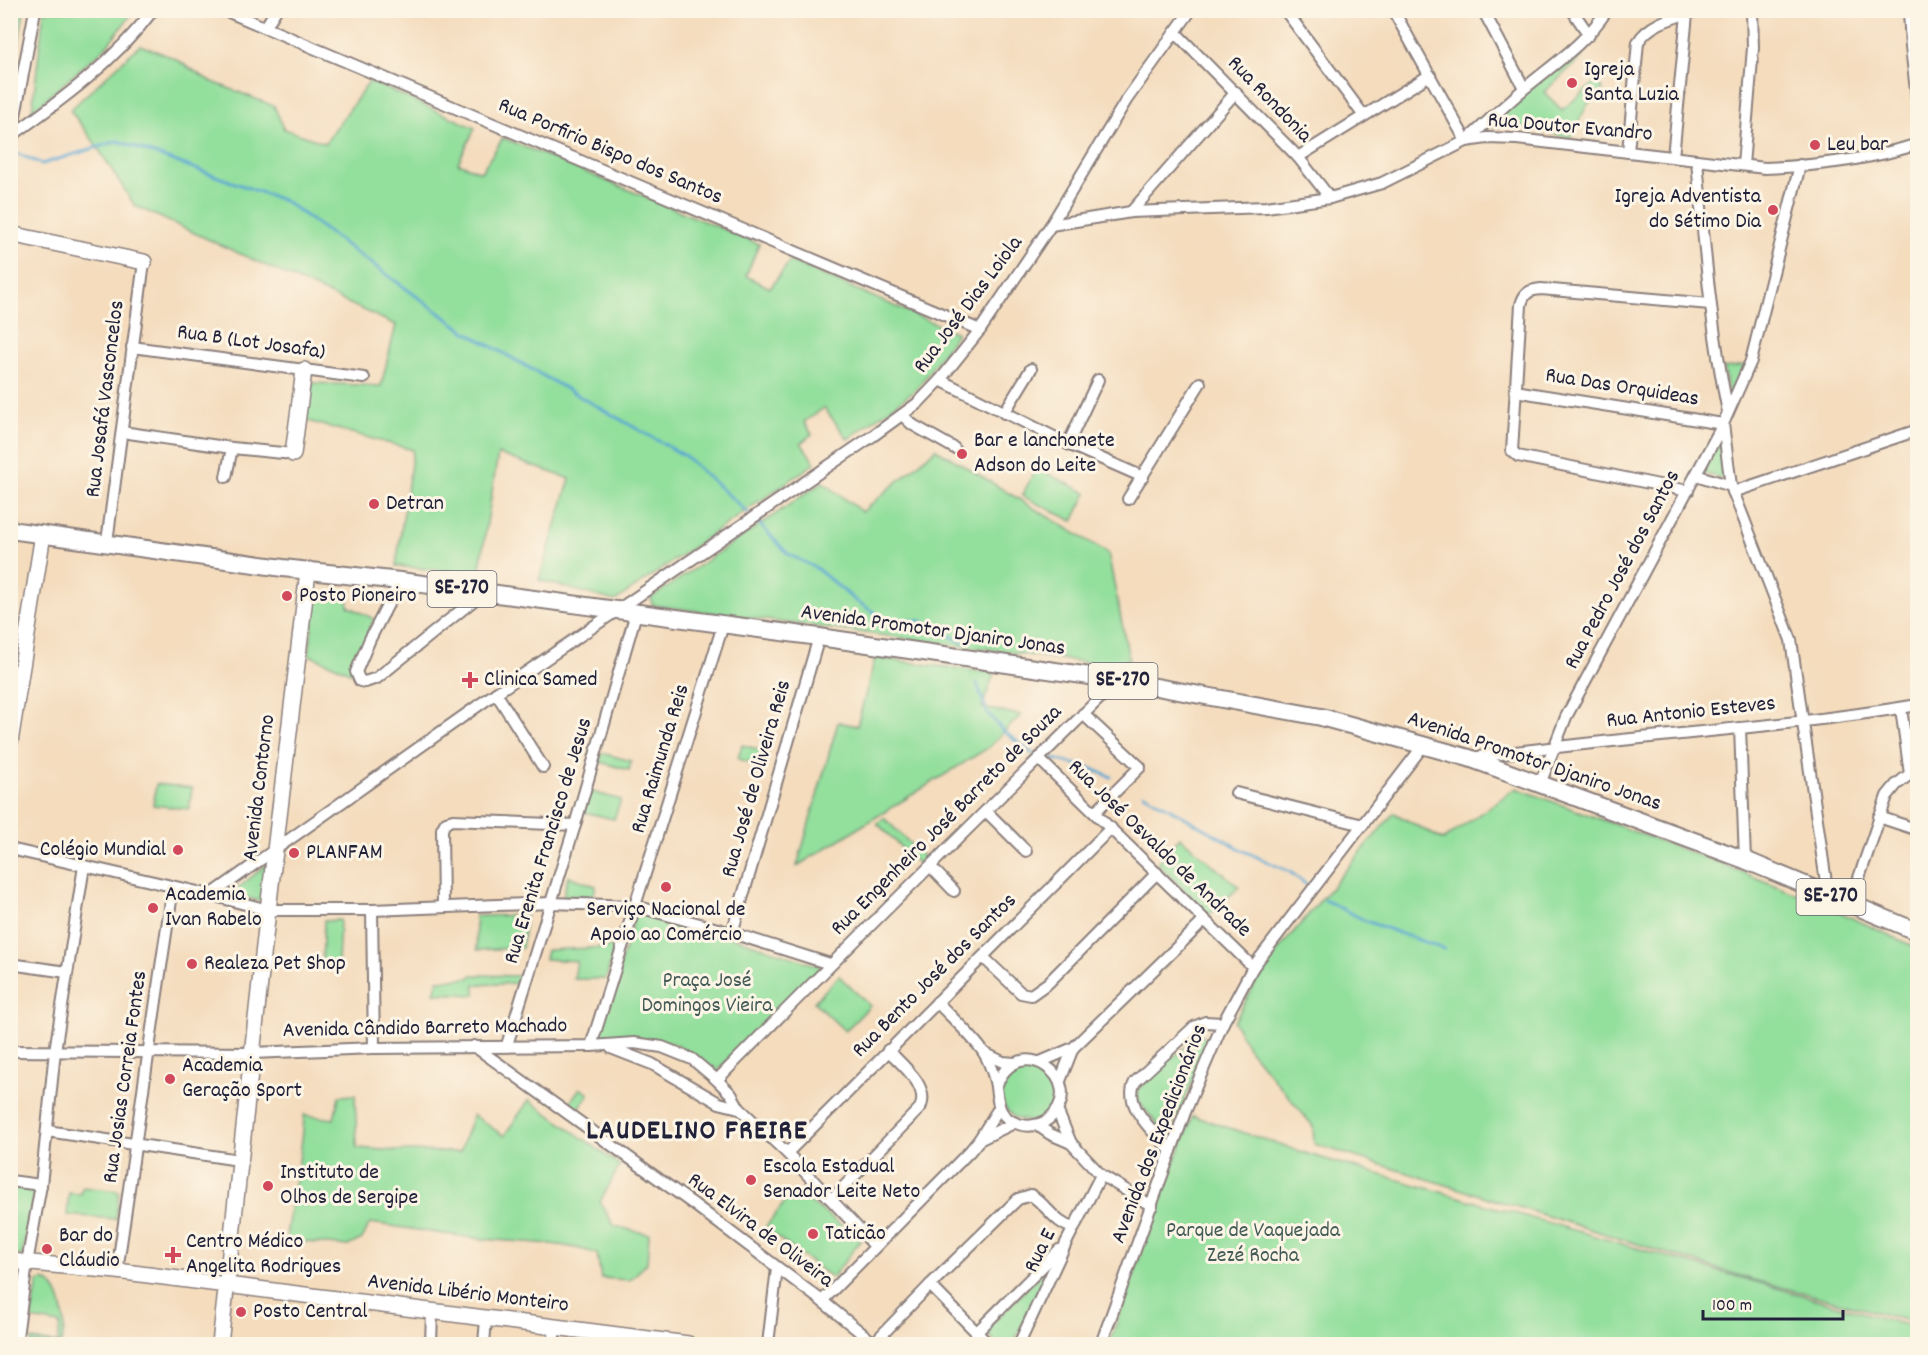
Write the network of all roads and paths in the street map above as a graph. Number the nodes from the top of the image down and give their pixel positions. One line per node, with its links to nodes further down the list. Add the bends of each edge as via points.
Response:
1 (35, 10): 22 (street)
2 (153, 10): 22 (street, via 95,72)
3 (224, 10): 14 (street, Rua Porfirio Bispo dos Santos)
4 (276, 10): 14 (street)
5 (1191, 10): 15 (street, Rua José Dias Loiola)
6 (1285, 10): 21 (street)
7 (1393, 10): 17 (street)
8 (1483, 10): 18 (street)
9 (1572, 10): 16 (street)
10 (1607, 10): 16 (street)
11 (1752, 10): 29 (street, via 1753,48)
12 (1910, 10): 20 (street)
13 (1692, 12): 25 (street, via 1657,25 1638,42); 27 (street)
14 (266, 28): 37 (street, Rua Porfirio Bispo dos Santos)
15 (1175, 32): 19 (street, Rua Rondonia); 33 (street, Rua José Dias Loiola, via 1127,99)
16 (1589, 35): 18 (street)
17 (1430, 75): 21 (street); 23 (street)
18 (1524, 88): 23 (street)
19 (1236, 92): 26 (street, Rua Rondonia); 32 (street)
20 (1917, 108)
21 (1364, 116): 26 (street)
22 (11, 136)
23 (1466, 141): 25 (street, Rua Doutor Evandro, via 1517,139); 31 (street, Rua Doutor Evandro, via 1382,183)
24 (1917, 144): 30 (street, Rua Doutor Evandro, via 1878,155)
25 (1628, 152): 27 (street, Rua Doutor Evandro)
26 (1298, 157): 31 (street, Rua Rondonia)
27 (1672, 157): 28 (street, Rua Doutor Evandro)
28 (1697, 160): 29 (street, Rua Doutor Evandro); 36 (street)
29 (1743, 165): 30 (street, Rua Doutor Evandro)
30 (1800, 165): 47 (street, Rua Pedro José dos Santos, via 1751,361)
31 (1330, 198): 32 (street, Rua Doutor Evandro, via 1266,207)
32 (1131, 212): 33 (street, Rua Doutor Evandro)
33 (1051, 225): 37 (street, Rua José Dias Loiola)
34 (10, 234): 35 (main road)
35 (144, 262): 38 (street, Rua Josafá Vasconcelos)
36 (1710, 304): 45 (street, via 1528,291 1521,304); 47 (street)
37 (980, 330): 42 (street, Rua José Dias Loiola)
38 (132, 346): 40 (street, Rua B (Lot Josafa)); 51 (street, Rua Josafá Vasconcelos)
39 (1031, 369): 46 (street)
40 (304, 370): 41 (street, Rua B (Lot Josafa)); 55 (main road)
41 (364, 378)
42 (940, 380): 46 (street); 48 (street, Rua José Dias Loiola)
43 (1098, 380): 52 (street)
44 (1200, 383): 58 (street)
45 (1515, 391): 49 (street, Rua Das Orquideas); 60 (street, via 1512,451 1518,456)
46 (1004, 412): 52 (street)
47 (1728, 412): 49 (street, Rua Pedro José dos Santos)
48 (902, 415): 54 (street); 68 (street, Rua José Dias Loiola)
49 (1723, 424): 56 (street, Rua Pedro José dos Santos); 59 (street)
50 (1917, 430): 59 (street)
51 (122, 432): 53 (street); 64 (street, Rua Josafá Vasconcelos)
52 (1068, 444): 58 (street)
53 (232, 448): 55 (street); 57 (street)
54 (954, 448)
55 (293, 454)
56 (1696, 476): 59 (street); 60 (street, Rua Pedro José dos Santos)
57 (226, 477)
58 (1143, 477): 61 (street)
59 (1732, 489): 77 (street, via 1791,640)
60 (1688, 491): 81 (street, Rua Pedro José dos Santos)
61 (1128, 499)
62 (10, 530): 63 (main road, SE-270)
63 (42, 534): 64 (main road, SE-270); 79 (main road)
64 (107, 542): 65 (main road, SE-270)
65 (308, 571): 66 (main road, Avenida Promotor Djaniro Jonas / SE-270); 96 (main road, Avenida Contorno)
66 (400, 581): 67 (main road, Avenida Promotor Djaniro Jonas / SE-270); 67 (street, via 356,672 360,681 377,678)
67 (484, 592): 68 (main road, Avenida Promotor Djaniro Jonas / SE-270)
68 (615, 611): 69 (main road, Avenida Promotor Djaniro Jonas / SE-270); 73 (street, Rua José Dias Loiola)
69 (636, 614): 70 (main road, Avenida Promotor Djaniro Jonas / SE-270); 91 (street, Rua Erenita Francisco de Jesus)
70 (723, 625): 71 (main road, Avenida Promotor Djaniro Jonas / SE-270); 108 (street, Rua Raimunda Reis)
71 (819, 637): 72 (main road, Avenida Promotor Djaniro Jonas / SE-270); 114 (street, Rua José de Oliveira Reis)
72 (1118, 680): 76 (street, Rua Engenheiro José Barreto de Souza); 80 (main road, Avenida Promotor Djaniro Jonas / SE-270, via 1321,717)
73 (496, 693): 84 (street); 96 (street, Rua José Dias Loiola)
74 (1917, 705): 75 (street, Rua Antonio Esteves)
75 (1901, 708): 77 (street, Rua Antonio Esteves); 85 (street)
76 (1083, 714): 83 (street, Rua Engenheiro José Barreto de Souza); 89 (street, via 1140,768)
77 (1803, 721): 78 (street, Rua Antonio Esteves); 105 (street)
78 (1740, 728): 81 (street, Rua Antonio Esteves); 98 (street)
79 (10, 742)
80 (1423, 746): 82 (main road, Avenida Promotor Djaniro Jonas / SE-270); 92 (street, Avenida dos Expedicionários)
81 (1554, 746): 82 (street, Rua Antonio Esteves); 86 (street, Rua Pedro José dos Santos)
82 (1469, 758): 86 (main road, Avenida Promotor Djaniro Jonas / SE-270)
83 (1039, 759): 88 (street, Rua Engenheiro José Barreto de Souza); 89 (street, Rua José Osvaldo de Andrade)
84 (543, 767)
85 (1914, 773): 90 (street, via 1892,789)
86 (1540, 783): 98 (main road, Avenida Promotor Djaniro Jonas / SE-270)
87 (1236, 793): 92 (street)
88 (986, 811): 97 (street); 100 (street, Rua Engenheiro José Barreto de Souza)
89 (1095, 812): 93 (street, Rua José Osvaldo de Andrade)
90 (1879, 817): 94 (street); 107 (street)
91 (575, 825): 106 (street, Rua Erenita Francisco de Jesus); 109 (street, via 446,822 442,829)
92 (1363, 825): 118 (street, Avenida dos Expedicionários)
93 (1111, 828): 101 (street, Rua José Osvaldo de Andrade); 115 (street, Rua Bento José dos Santos)
94 (1917, 830)
95 (10, 849): 99 (street)
96 (276, 849): 104 (street, Rua José Dias Loiola); 110 (main road, Avenida Contorno)
97 (1026, 851)
98 (1745, 860): 105 (main road, SE-270)
99 (84, 866): 102 (street); 119 (street)
100 (931, 867): 103 (street); 117 (street, Rua Engenheiro José Barreto de Souza)
101 (1157, 873): 112 (street, Rua José Osvaldo de Andrade); 115 (street, via 1031,995 1021,993)
102 (173, 888): 104 (street); 130 (street, Rua Josias Correia Fontes)
103 (954, 891)
104 (212, 896): 110 (street)
105 (1828, 896): 107 (main road, SE-270)
106 (551, 903): 108 (street); 109 (street); 122 (street, Rua Erenita Francisco de Jesus)
107 (1850, 904): 113 (main road, SE-270)
108 (635, 906): 114 (street); 124 (street)
109 (443, 907): 111 (street)
110 (268, 910): 111 (street); 131 (main road, Avenida Contorno)
111 (372, 910): 125 (street)
112 (1205, 920): 118 (street, Rua José Osvaldo de Andrade); 126 (street)
113 (1917, 932)
114 (732, 933): 117 (street)
115 (983, 957): 120 (street, Rua Bento José dos Santos)
116 (10, 964): 119 (street)
117 (830, 964): 135 (street)
118 (1253, 967): 121 (street, Avenida dos Expedicionários)
119 (67, 972): 129 (street)
120 (937, 1002): 127 (street, Rua Bento José dos Santos); 132 (street)
121 (1223, 1023): 149 (street, Avenida dos Expedicionários); 149 (street, via 1205,1022 1194,1027 1132,1088 1133,1102 1140,1115)
122 (507, 1045): 123 (street, Avenida Cândido Barreto Machado); 124 (street, Avenida Cândido Barreto Machado)
123 (474, 1046): 125 (street, Avenida Cândido Barreto Machado); 162 (street, Rua Elvira de Oliveira)
124 (595, 1046): 135 (street, via 646,1044 672,1050 692,1059); 139 (street, via 640,1058)
125 (374, 1048): 131 (street, Avenida Cândido Barreto Machado)
126 (1073, 1048): 133 (street); 136 (street)
127 (888, 1050): 150 (street, Rua Bento José dos Santos); 155 (street, via 920,1087 923,1102)
128 (10, 1051): 129 (street, Avenida Cândido Barreto Machado)
129 (55, 1051): 130 (street, Avenida Cândido Barreto Machado); 145 (street)
130 (147, 1053): 131 (street, Avenida Cândido Barreto Machado); 147 (street, Rua Josias Correia Fontes)
131 (252, 1053): 151 (main road, Avenida Contorno)
132 (984, 1053): 134 (street); 137 (street)
133 (1040, 1062): 134 (street); 136 (street)
134 (1014, 1063): 137 (street)
135 (717, 1080): 138 (street)
136 (1060, 1081): 142 (street, via 1062,1096)
137 (996, 1087): 141 (street)
138 (731, 1094): 139 (street); 140 (street)
139 (723, 1104): 140 (street)
140 (739, 1108): 150 (street)
141 (999, 1108): 143 (street); 146 (street)
142 (1057, 1110): 144 (street); 148 (street)
143 (1014, 1123): 144 (street); 146 (street)
144 (1037, 1125): 148 (street)
145 (47, 1131): 147 (street); 154 (street)
146 (979, 1140): 159 (street)
147 (136, 1143): 151 (street); 163 (street, Rua Josias Correia Fontes)
148 (1071, 1143): 152 (street)
149 (1171, 1151): 156 (street, Avenida dos Expedicionários)
150 (787, 1153): 155 (street)
151 (239, 1160): 164 (main road, Avenida Contorno)
152 (1101, 1175): 156 (street); 157 (street, Rua E)
153 (10, 1181): 154 (street)
154 (41, 1185): 161 (street)
155 (831, 1200): 159 (street)
156 (1152, 1206): 182 (street, Avenida dos Expedicionários)
157 (1074, 1228): 158 (street, Rua E); 165 (street, via 1060,1222 1039,1200 1024,1196)
158 (1066, 1243): 170 (street); 181 (street, Rua E)
159 (875, 1246): 166 (street)
160 (10, 1261): 161 (main road, Avenida Libério Monteiro)
161 (27, 1263): 163 (main road, Avenida Libério Monteiro); 172 (street)
162 (777, 1268): 166 (street, Rua Elvira de Oliveira); 178 (street)
163 (117, 1271): 164 (main road, Avenida Libério Monteiro)
164 (227, 1285): 167 (main road, Avenida Libério Monteiro); 173 (main road, Avenida Contorno)
165 (930, 1285): 170 (street); 179 (street)
166 (822, 1301): 179 (street, Rua Elvira de Oliveira)
167 (432, 1312): 168 (main road, Avenida Libério Monteiro); 174 (street)
168 (486, 1319): 169 (main road, Avenida Libério Monteiro); 175 (street)
169 (555, 1328): 171 (main road, Avenida Libério Monteiro); 176 (street)
170 (977, 1332): 180 (street)
171 (610, 1340): 177 (main road, Avenida Libério Monteiro)
172 (16, 1344)
173 (220, 1344)
174 (431, 1344)
175 (484, 1344)
176 (553, 1344)
177 (688, 1344)
178 (768, 1344)
179 (874, 1344)
180 (988, 1344)
181 (1019, 1344)
182 (1101, 1344)

